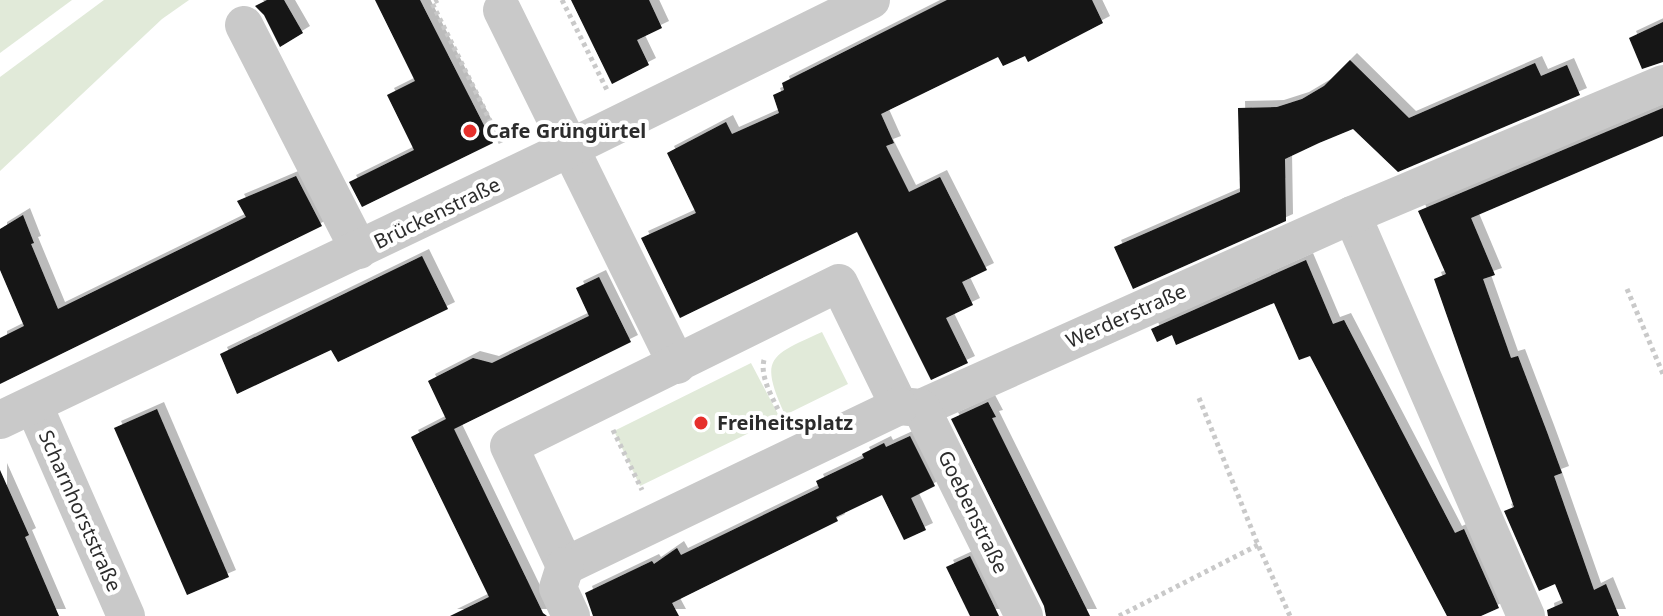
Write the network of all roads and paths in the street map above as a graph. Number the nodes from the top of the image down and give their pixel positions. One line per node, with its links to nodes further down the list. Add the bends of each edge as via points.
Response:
1 (438, 0): 7 (path, via 432,3 502,143)
2 (562, 0): 7 (path, via 608,92)
3 (871, 0): 7 (street, Brückenstraße)
4 (502, 10): 7 (street)
5 (244, 25): 9 (street)
6 (1663, 84): 8 (street, Werderstraße)
7 (563, 133): 9 (street, Brückenstraße); 12 (street)
8 (1352, 215): 15 (street, Werderstraße); 33 (street)
9 (359, 250): 16 (street, Brückenstraße)
10 (1627, 289): 13 (path)
11 (754, 361): 18 (path, via 766,356 765,377)
12 (677, 365): 15 (street, via 839,283); 27 (street, via 509,446)
13 (1663, 374)
14 (1199, 398): 26 (path)
15 (910, 407): 27 (street); 30 (street, Goebenstraße)
16 (17, 413): 28 (street, Scharnhorststraße)
17 (796, 416): 18 (path)
18 (784, 422): 20 (path)
19 (624, 423): 21 (path)
20 (772, 428)
21 (612, 429): 22 (path); 24 (path)
22 (602, 433)
23 (655, 485): 24 (path)
24 (642, 490): 25 (path)
25 (629, 497)
26 (1258, 545): 31 (path); 32 (path)
27 (565, 566): 29 (street, via 558,588)
28 (126, 616)
29 (571, 616)
30 (1024, 616)
31 (1119, 616)
32 (1290, 616)
33 (1526, 616)

